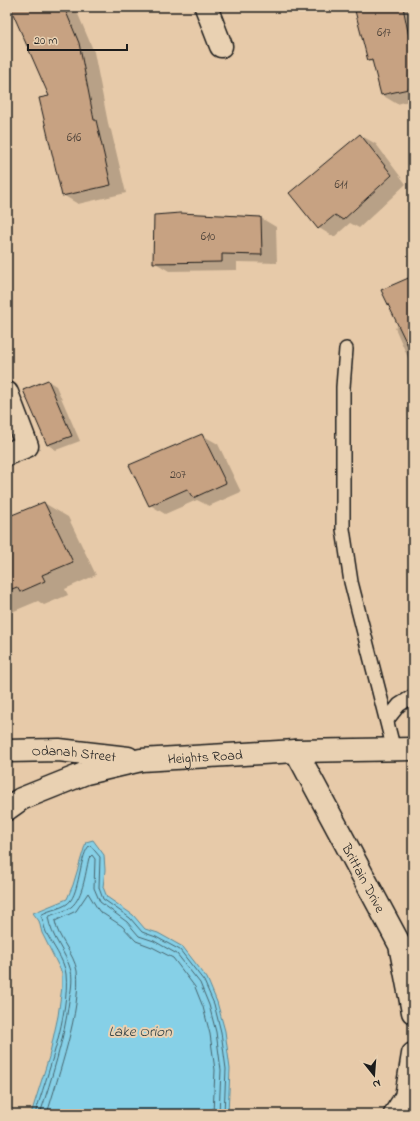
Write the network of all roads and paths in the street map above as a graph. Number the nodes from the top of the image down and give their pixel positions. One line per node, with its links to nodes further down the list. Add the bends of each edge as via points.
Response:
1 (206, 7): 2 (street)
2 (221, 46)
3 (346, 349): 7 (lane, via 343,387 343,529 351,582)
4 (7, 393): 5 (street, via 27,446)
5 (7, 454)
6 (413, 696): 7 (lane, via 399,705)
7 (387, 720): 8 (lane)
8 (403, 750): 10 (street, Heights Road)
9 (7, 751): 11 (street, Odanah Street, via 59,750)
10 (296, 751): 11 (street, Heights Road); 13 (street, Brittain Drive, via 400,945)
11 (141, 760): 12 (street, Heights Road, via 86,773 21,799)
12 (7, 809)
13 (413, 1012)
14 (413, 1054): 15 (street, via 406,1097)
15 (395, 1114)

